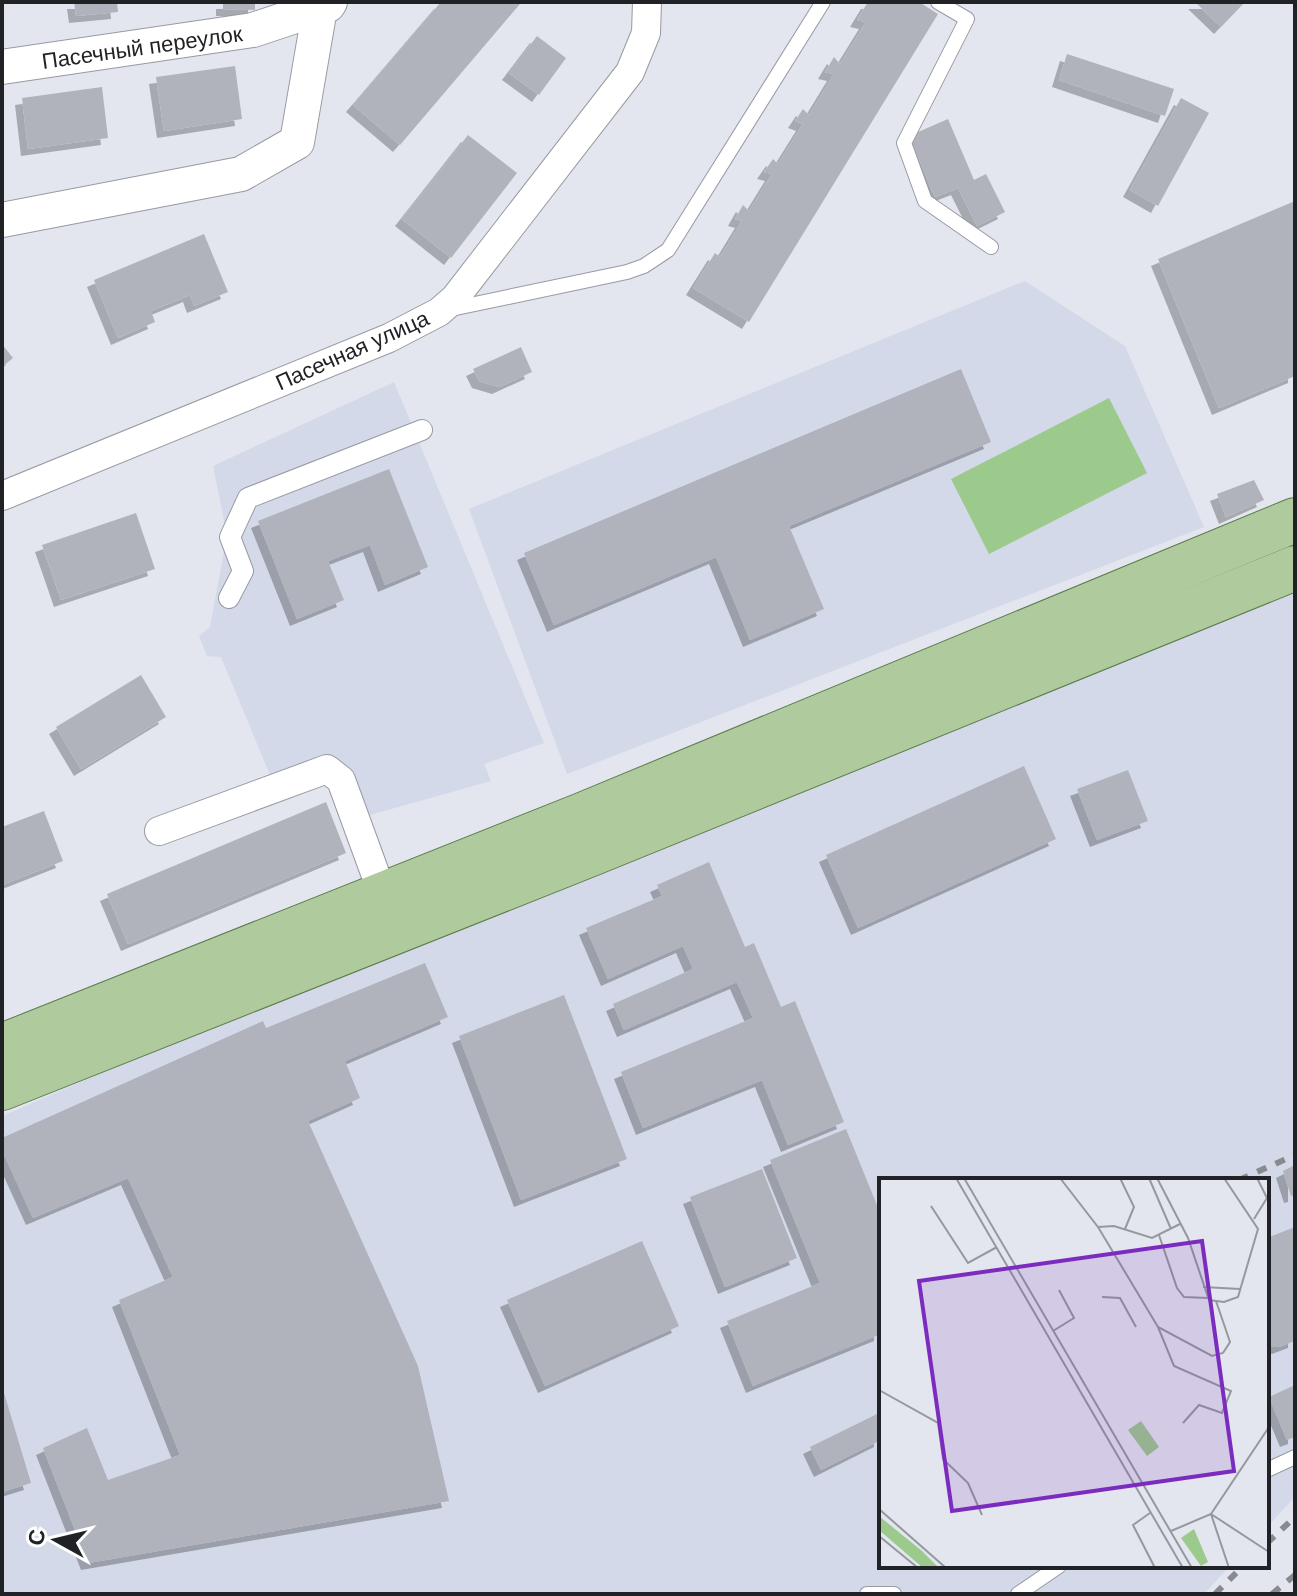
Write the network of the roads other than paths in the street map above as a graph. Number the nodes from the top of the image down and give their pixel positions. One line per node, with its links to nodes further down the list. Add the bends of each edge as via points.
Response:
1 (647, 2): 9 (street, Пасечная улица, via 646,33 630,72)
2 (823, 2): 9 (lane, via 668,250 627,272)
3 (938, 2): 8 (lane, via 967,19 904,143 925,201)
4 (325, 5): 5 (street, Пасечный переулок); 7 (street, via 297,142 241,174)
5 (256, 16): 6 (street, Пасечный переулок)
6 (2, 67)
7 (2, 220)
8 (991, 247)
9 (439, 312): 11 (street, Пасечная улица, via 389,338)
10 (422, 430): 14 (street, via 248,498 230,537 243,571)
11 (2, 496)
12 (1295, 520): 16 (main road)
13 (1295, 568): 18 (main road)
14 (229, 598)
15 (159, 831): 16 (street, via 327,769 341,780)
16 (383, 895): 17 (main road)
17 (2, 1046)
18 (2, 1088)
19 (1295, 1457): 20 (lane)
20 (1269, 1469)
21 (1056, 1568): 24 (lane)
22 (867, 1594): 23 (lane)
23 (894, 1594)
24 (1018, 1594)

